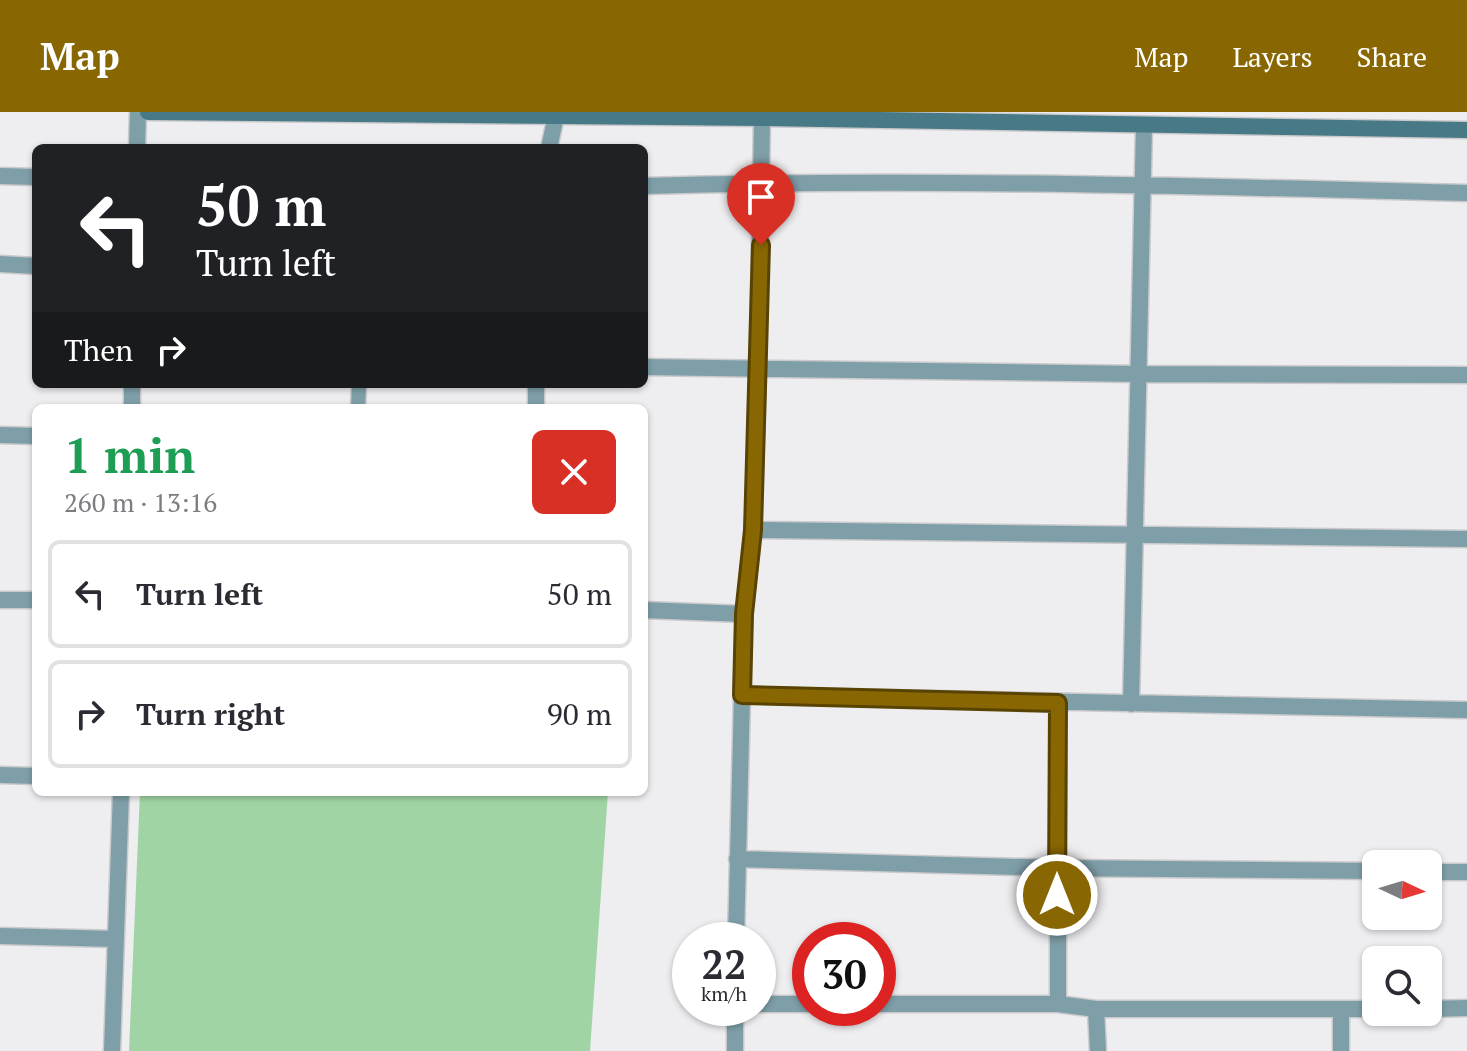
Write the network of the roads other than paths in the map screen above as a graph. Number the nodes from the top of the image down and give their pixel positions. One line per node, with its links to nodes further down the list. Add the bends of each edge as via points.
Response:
1 (138, 112): 7 (street)
2 (148, 112): 3 (main road)
3 (556, 116): 4 (main road); 8 (street)
4 (762, 118): 5 (main road); 11 (street)
5 (1144, 126): 6 (main road); 12 (street)
6 (1467, 130)
7 (137, 144)
8 (550, 144)
9 (0, 176): 10 (street)
10 (32, 177)
11 (762, 182): 12 (street); 13 (street); 18 (street)
12 (1144, 185): 14 (street); 19 (street)
13 (648, 186)
14 (1467, 193)
15 (0, 264): 16 (street)
16 (32, 266)
17 (648, 367): 18 (street)
18 (758, 370): 19 (street); 23 (street)
19 (1139, 374): 20 (street); 24 (street)
20 (1467, 375)
21 (0, 435): 22 (street)
22 (32, 436)
23 (753, 530): 24 (street); 29 (street)
24 (1135, 534): 25 (street); 32 (street)
25 (1467, 539)
26 (0, 600): 27 (street)
27 (32, 600)
28 (648, 610): 29 (street)
29 (744, 614): 30 (street)
30 (742, 695): 31 (street); 37 (street)
31 (1058, 703): 32 (street); 38 (street)
32 (1131, 704): 33 (street)
33 (1467, 710)
34 (0, 775): 35 (street)
35 (32, 776)
36 (121, 796): 44 (street)
37 (737, 859): 38 (street); 42 (street)
38 (1057, 868): 39 (street); 46 (street)
39 (1362, 871)
40 (1442, 872): 41 (street)
41 (1467, 872)
42 (736, 922)
43 (0, 936): 44 (street)
44 (116, 939): 53 (street)
45 (896, 1004): 46 (street)
46 (1058, 1004): 48 (street)
47 (1467, 1008): 50 (street)
48 (1096, 1009): 51 (street); 55 (street)
49 (1362, 1009): 51 (street)
50 (1442, 1009)
51 (1341, 1010): 56 (street)
52 (735, 1026): 54 (street)
53 (112, 1051)
54 (735, 1051)
55 (1098, 1051)
56 (1341, 1051)

